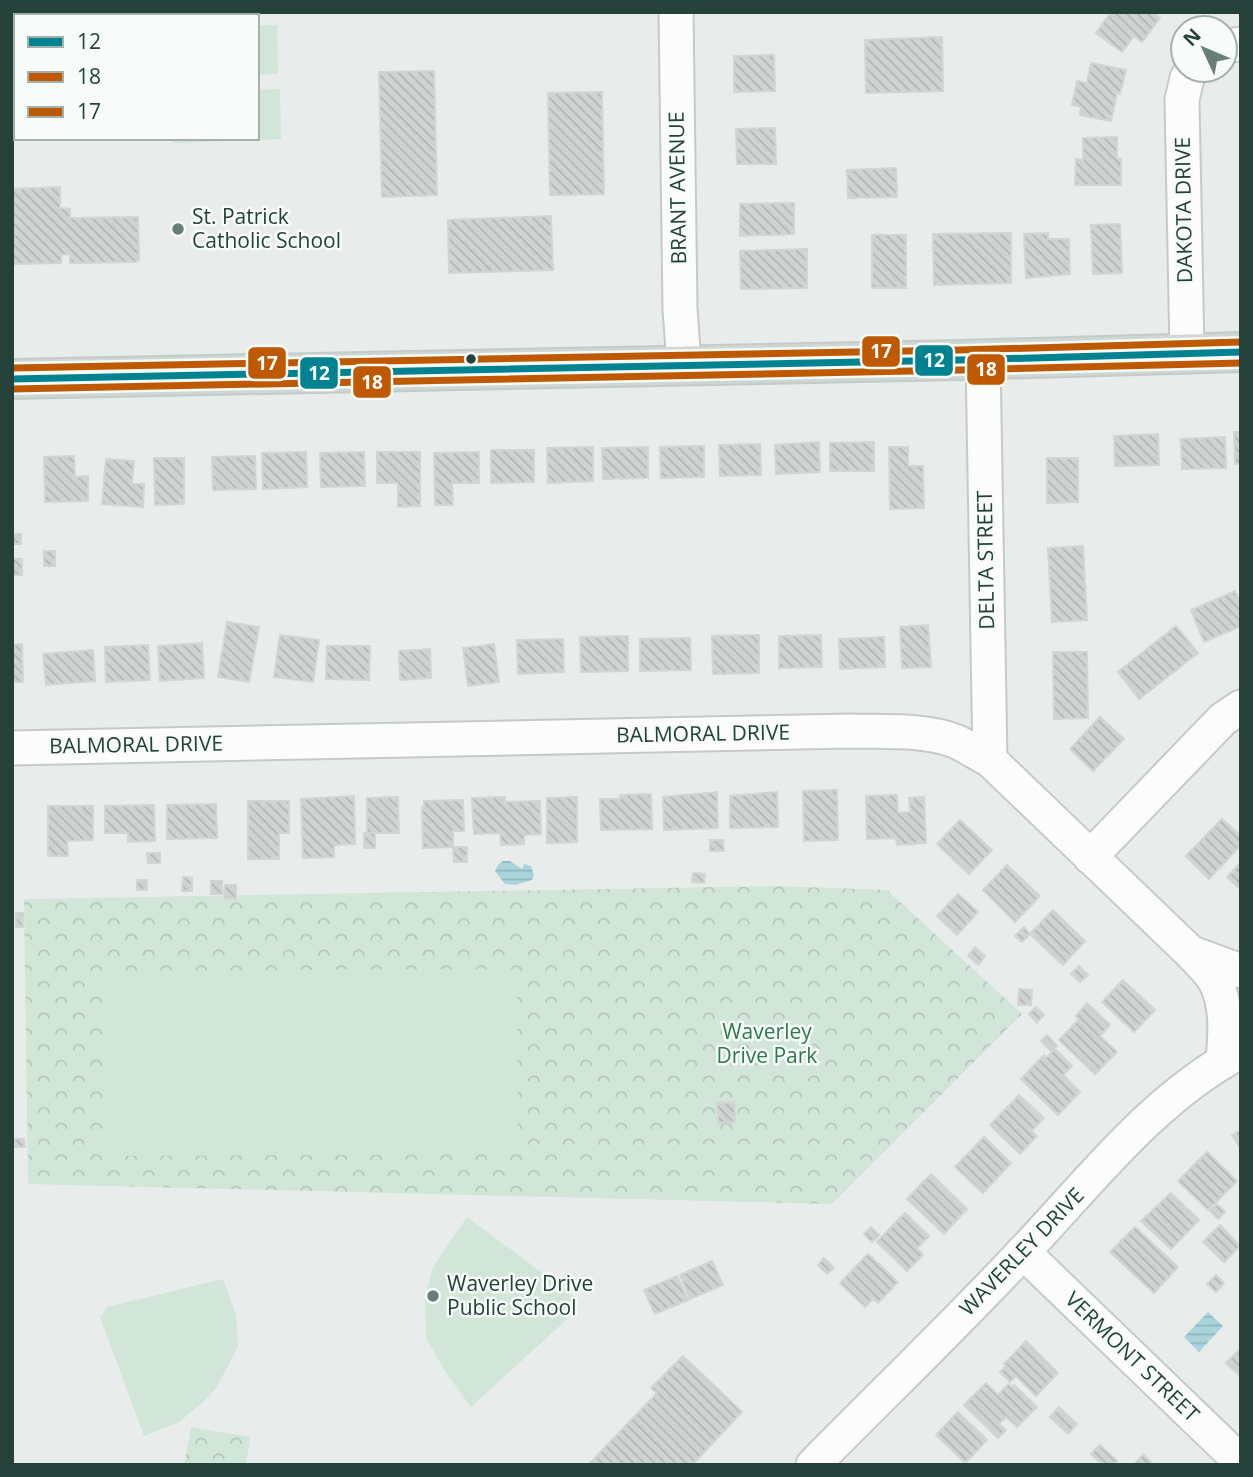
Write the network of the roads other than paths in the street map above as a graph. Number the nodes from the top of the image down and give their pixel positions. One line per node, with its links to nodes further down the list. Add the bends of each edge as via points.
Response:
1 (676, 12): 6 (street, BRANT AVENUE)
2 (1186, 84): 4 (street, DAKOTA DRIVE, via 1182,100)
3 (1241, 352): 4 (main road)
4 (1187, 353): 5 (main road)
5 (983, 359): 6 (main road); 10 (street, DELTA STREET)
6 (684, 364): 7 (main road)
7 (12, 379)
8 (1241, 708): 11 (street, via 1223,719)
9 (12, 748): 10 (street, BALMORAL DRIVE, via 851,732 937,736)
10 (990, 760): 11 (street, BALMORAL DRIVE)
11 (1090, 857): 12 (street, BALMORAL DRIVE)
12 (1190, 952): 13 (street); 14 (street, BALMORAL DRIVE, via 1216,981)
13 (1241, 971)
14 (1232, 1057): 15 (street, WAVERLEY DRIVE, via 1149,1118)
15 (1023, 1252): 16 (street, VERMONT STREET); 17 (street, WAVERLEY DRIVE)
16 (1241, 1462)
17 (813, 1465)

